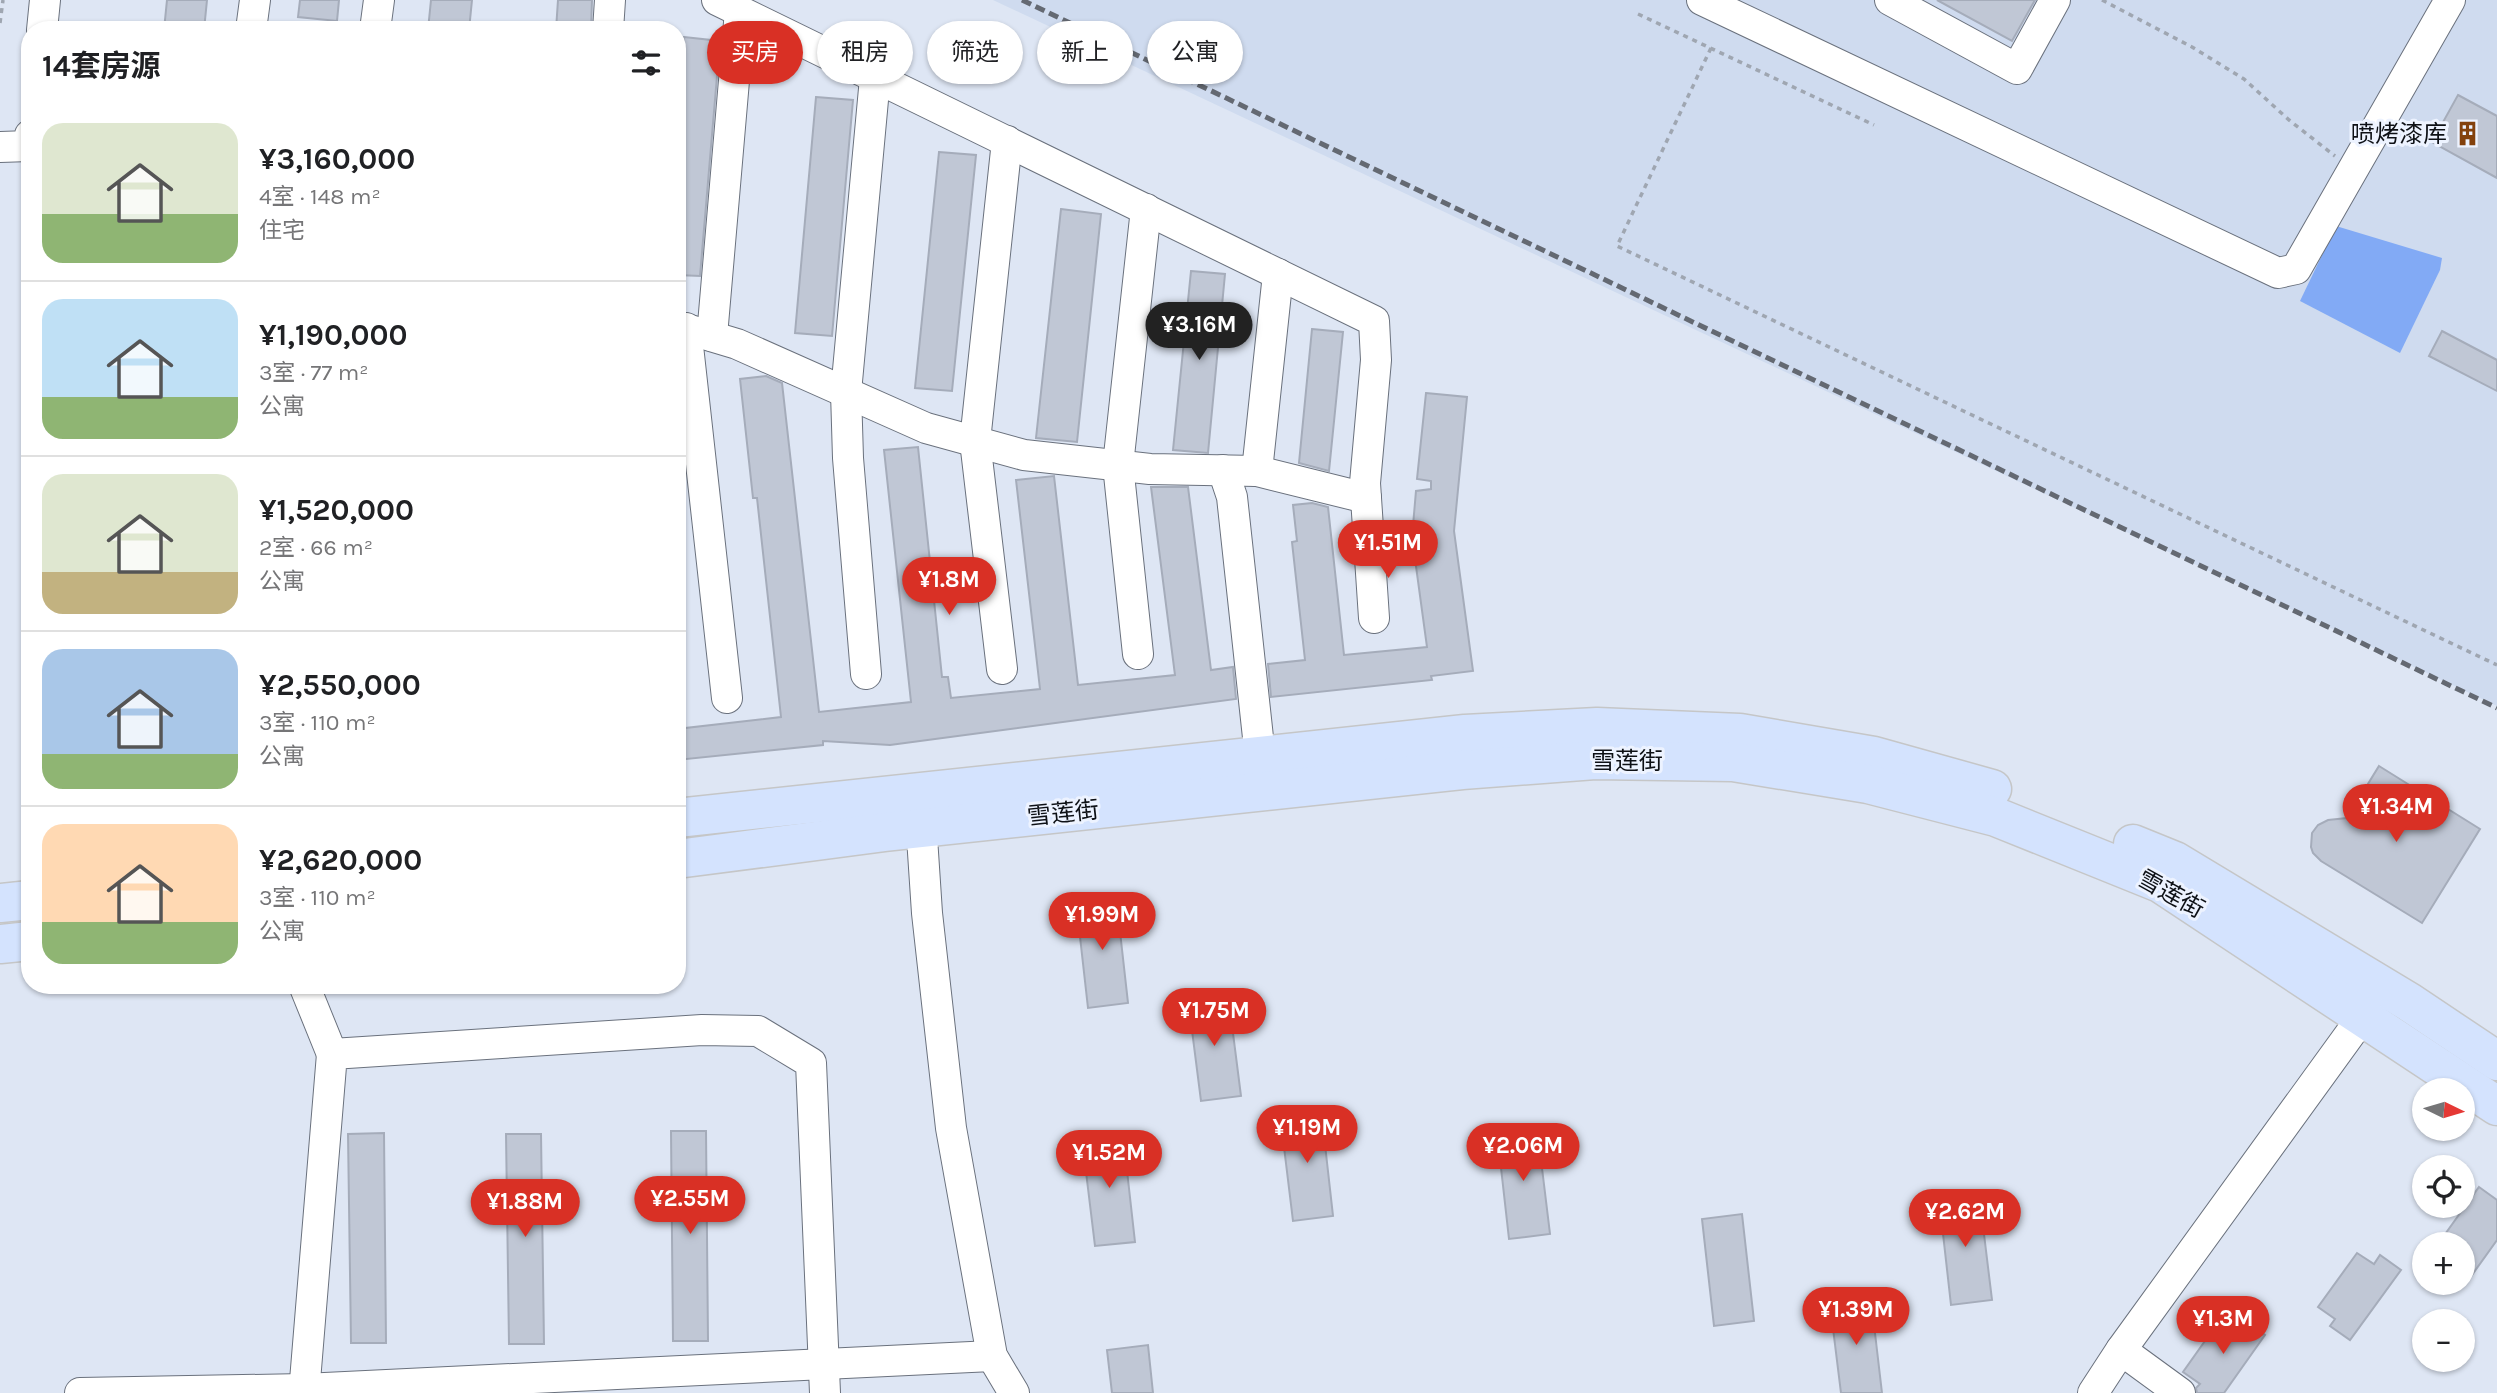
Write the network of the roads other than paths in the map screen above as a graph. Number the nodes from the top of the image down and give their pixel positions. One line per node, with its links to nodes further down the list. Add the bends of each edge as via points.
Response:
1 (45, 0): 10 (street)
2 (255, 0): 11 (street)
3 (379, 0): 12 (street)
4 (610, 0): 13 (street)
5 (1702, 0): 8 (street, via 2278,273 2296,269)
6 (1890, 0): 7 (street, via 2017,69)
7 (2055, 0)
8 (2450, 0)
9 (729, 6): 14 (street); 20 (street)
10 (43, 21)
11 (252, 21)
12 (376, 21)
13 (609, 21)
14 (817, 50)
15 (873, 84): 21 (street)
16 (887, 84): 17 (street)
17 (1007, 141): 18 (street); 22 (street)
18 (1146, 209): 19 (street); 23 (street)
19 (1278, 274): 25 (street); 26 (street, via 1374,321 1376,360)
20 (691, 330): 21 (street, via 737,344); 31 (street)
21 (846, 392): 22 (street, via 926,428); 30 (street)
22 (975, 441): 23 (street, via 1024,455); 29 (street)
23 (1118, 465): 24 (street); 28 (street)
24 (1223, 470): 25 (street); 32 (street, via 1232,496)
25 (1256, 471): 26 (street)
26 (1366, 498): 27 (street)
27 (1374, 618)
28 (1138, 654)
29 (1002, 669)
30 (866, 674)
31 (727, 698)
32 (1260, 755): 33 (main road, 雪莲街); 41 (main road, 雪莲街, via 1465,734 1597,727 1740,733 1874,756 2004,793 2175,861)
33 (920, 810): 34 (main road, 雪莲街); 35 (main road, 雪莲街); 41 (main road, 雪莲街, via 1595,760 1733,762 1868,784 1996,817 2160,883); 46 (street, via 951,1128)
34 (686, 818)
35 (686, 857)
36 (21, 901): 37 (main road)
37 (0, 903)
38 (21, 942): 39 (main road)
39 (0, 944)
40 (308, 994): 42 (street)
41 (2374, 1001): 43 (main road, 雪莲街); 44 (main road, 雪莲街); 45 (street)
42 (332, 1054): 47 (street, via 702,1030 758,1031 811,1063); 48 (street)
43 (2497, 1061)
44 (2497, 1106)
45 (2121, 1350): 52 (street); 53 (street)
46 (992, 1356): 47 (street); 51 (street)
47 (823, 1363): 48 (street); 50 (street)
48 (304, 1391): 49 (street)
49 (80, 1393)
50 (825, 1393)
51 (1014, 1393)
52 (2093, 1393)
53 (2180, 1393)

